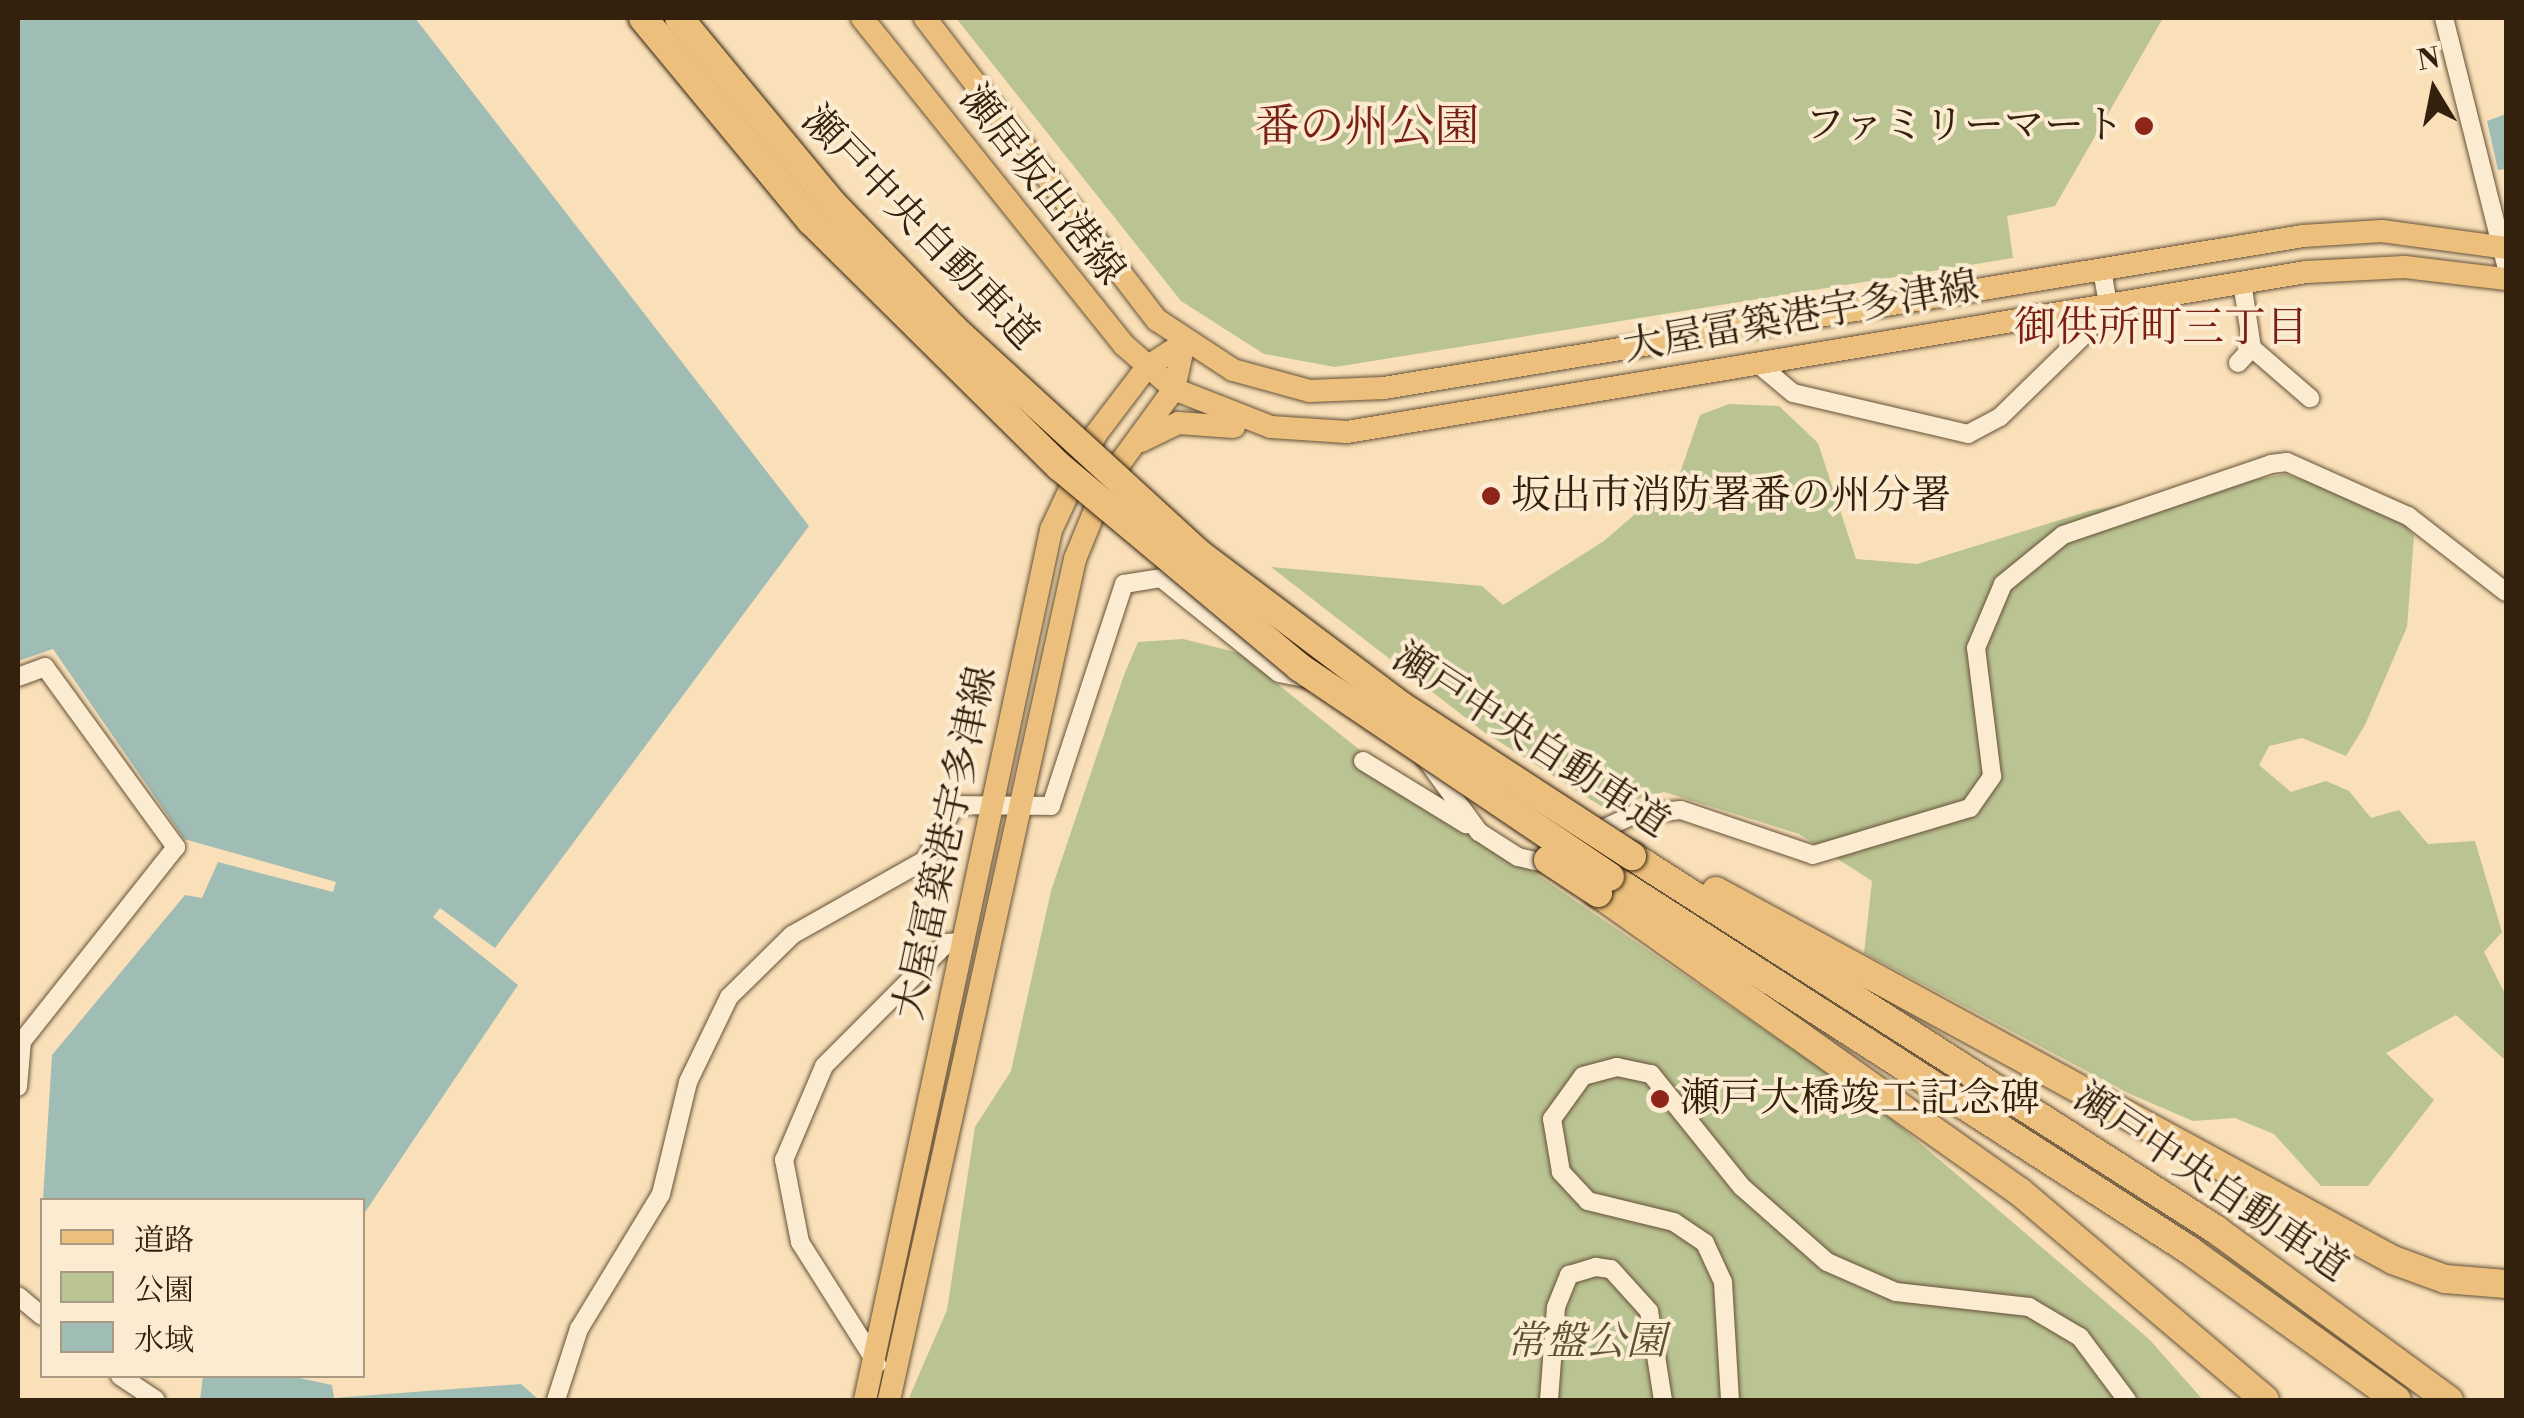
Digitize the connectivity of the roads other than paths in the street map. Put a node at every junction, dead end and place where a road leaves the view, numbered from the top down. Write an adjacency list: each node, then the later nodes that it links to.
1 (643, 18): 28 (highway, 瀬戸中央自動車道, bridge)
2 (679, 18): 27 (highway, 瀬戸中央自動車道, bridge)
3 (862, 18): 16 (main road, 瀬居坂出港線)
4 (925, 18): 11 (main road, 瀬居坂出港線)
5 (2444, 18): 6 (street)
6 (2505, 252): 7 (main road, 大屋冨築港宇多津線)
7 (2102, 268): 10 (street); 13 (main road, 大屋冨築港宇多津線)
8 (2242, 282): 9 (main road, 大屋冨築港宇多津線); 10 (main road, 大屋冨築港宇多津線); 12 (street)
9 (2499, 282)
10 (2108, 304): 14 (main road, 大屋冨築港宇多津線); 14 (street)
11 (1184, 343): 13 (main road, 大屋冨築港宇多津線); 16 (main road, 大屋冨築港宇多津線); 17 (main road, 大屋冨築港宇多津線)
12 (2252, 348): 15 (street); 19 (street)
13 (1581, 354): 18 (main road)
14 (1756, 362): 18 (main road, 大屋冨築港宇多津線)
15 (2238, 363)
16 (1147, 367): 17 (main road, 瀬居坂出港線); 25 (main road, 大屋冨築港宇多津線)
17 (1174, 388): 20 (main road, 大屋冨築港宇多津線); 21 (main road, 大屋冨築港宇多津線)
18 (1588, 391): 20 (main road, 大屋冨築港宇多津線)
19 (2310, 398)
20 (1347, 432): 21 (main road)
21 (1124, 455): 25 (main road, 大屋冨築港宇多津線)
22 (2506, 592): 26 (street)
23 (18, 677): 30 (street)
24 (1363, 761): 26 (street)
25 (1003, 803): 26 (street); 29 (main road, 大屋冨築港宇多津線); 31 (main road, 大屋冨築港宇多津線); 38 (street)
26 (1480, 832)
27 (1636, 854): 32 (highway); 47 (highway, 瀬戸中央自動車道)
28 (1604, 885): 45 (highway); 46 (highway, 瀬戸中央自動車道)
29 (963, 942): 31 (main road, 大屋冨築港宇多津線); 35 (street)
30 (18, 1087)
31 (932, 1153): 35 (main road, 大屋冨築港宇多津線)
32 (2506, 1284)
33 (18, 1296): 34 (street)
34 (40, 1314)
35 (887, 1368): 39 (main road, 大屋冨築港宇多津線); 40 (main road, 大屋冨築港宇多津線)
36 (123, 1378): 37 (street)
37 (156, 1400)
38 (556, 1400)
39 (866, 1400)
40 (889, 1400)
41 (1549, 1400): 42 (street)
42 (1663, 1400)
43 (1730, 1400): 44 (street)
44 (2128, 1400)
45 (2265, 1400)
46 (2397, 1400)
47 (2449, 1400)

